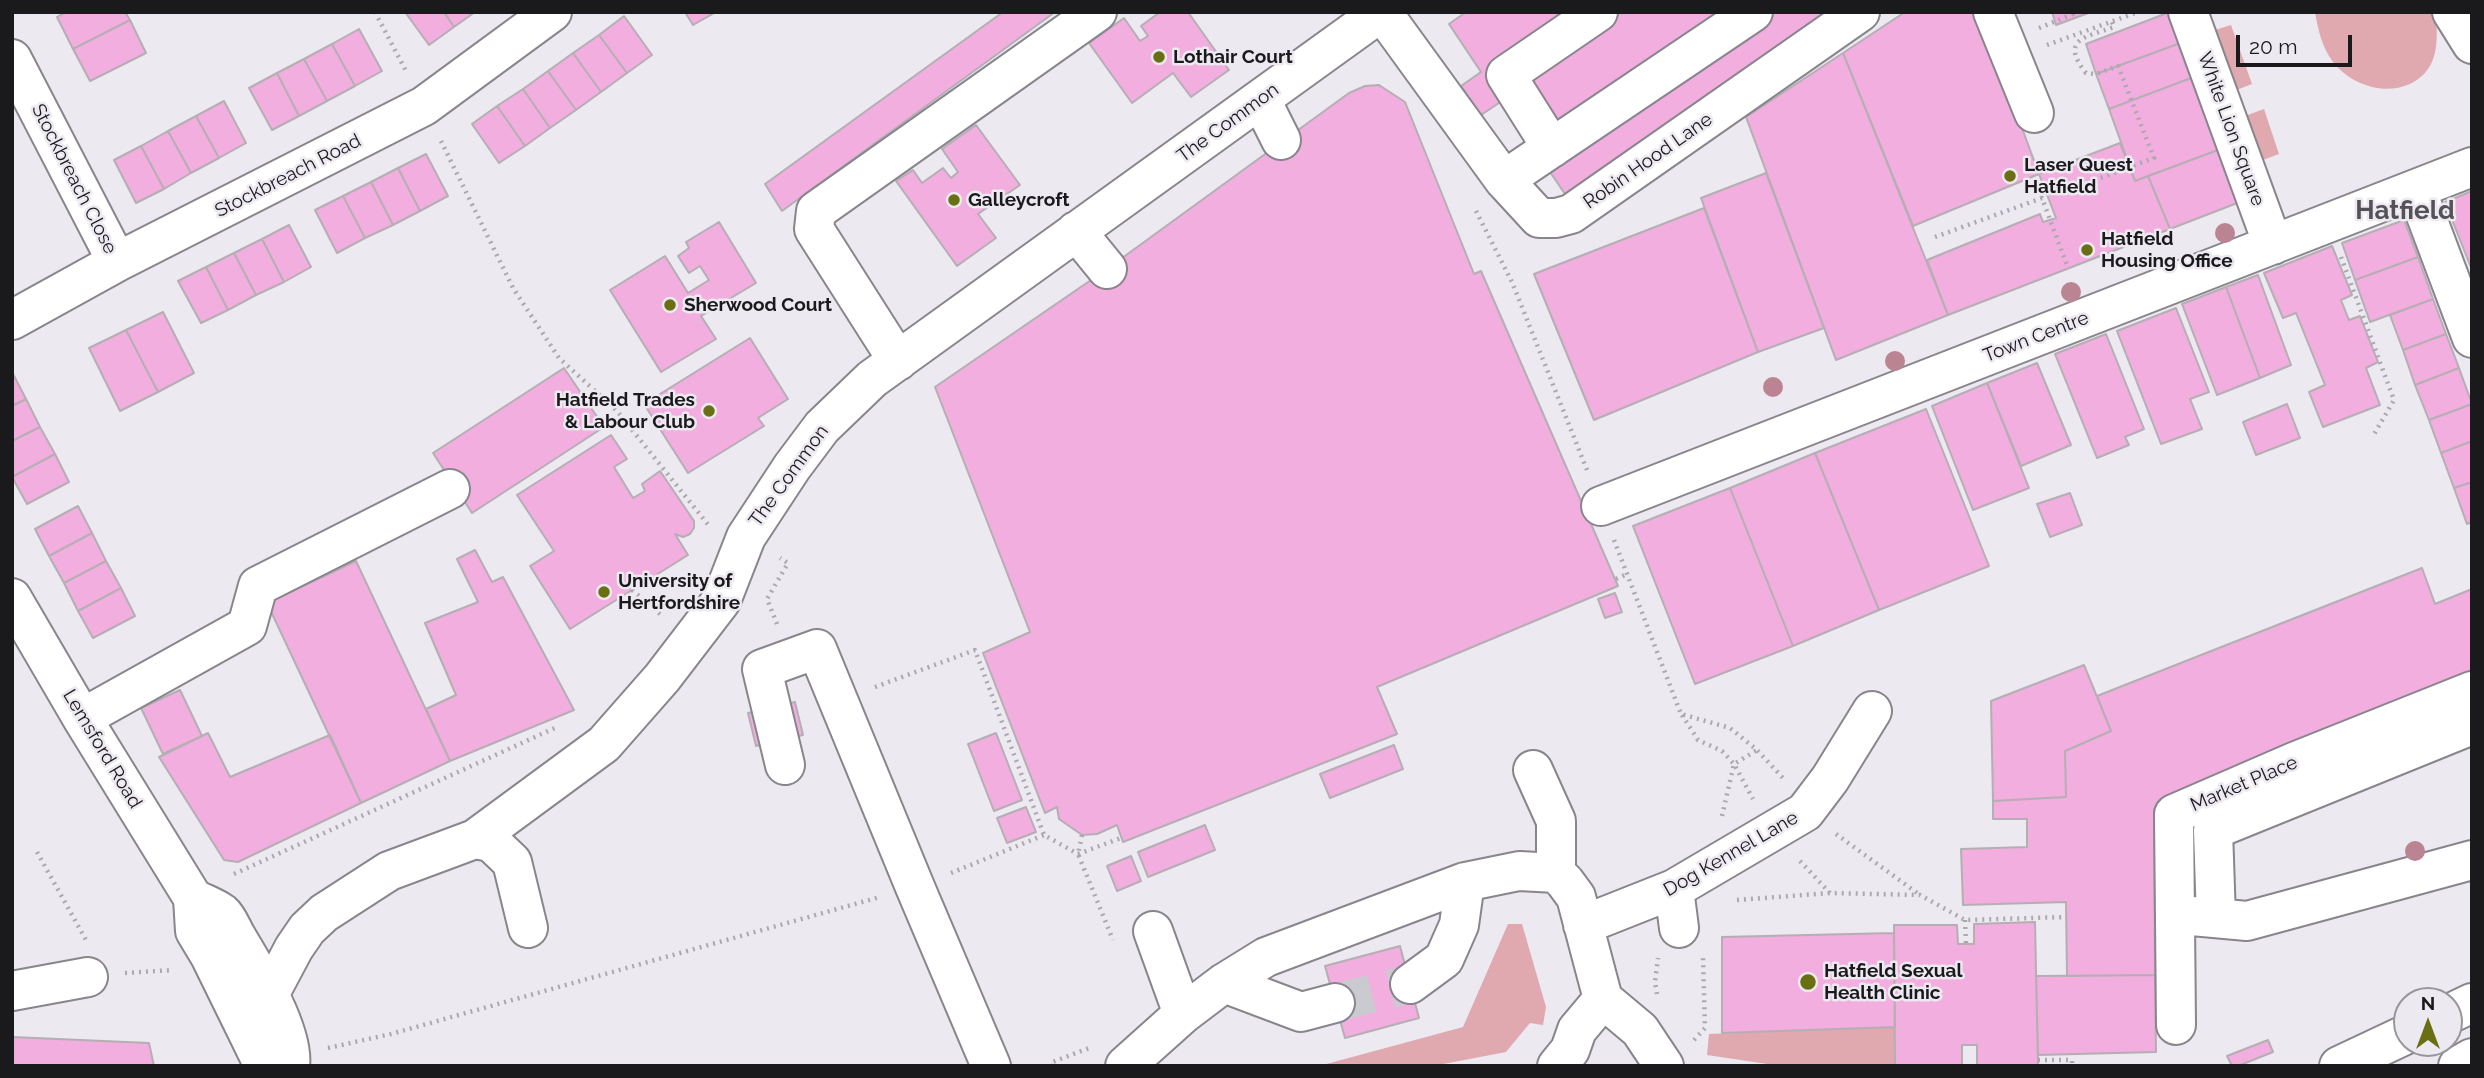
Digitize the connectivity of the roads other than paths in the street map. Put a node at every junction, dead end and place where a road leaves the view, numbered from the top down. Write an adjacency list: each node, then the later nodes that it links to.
1 (552, 12): 21 (street, Stockbreach Road)
2 (1097, 12): 25 (street)
3 (1382, 12): 12 (street, The Common); 17 (street, Robin Hood Lane)
4 (1598, 12): 15 (street)
5 (1753, 12): 15 (street)
6 (1860, 12): 17 (street, Robin Hood Lane)
7 (1993, 12): 13 (street)
8 (2188, 12): 20 (street, White Lion Square)
9 (2452, 12): 10 (street)
10 (2472, 44)
11 (12, 59): 21 (street, Stockbreach Close)
12 (1261, 100): 14 (street); 19 (street, The Common)
13 (2034, 113)
14 (1282, 140)
15 (1552, 149): 17 (street)
16 (2472, 167): 18 (street, Town Centre)
17 (1504, 180)
18 (2416, 189): 20 (street, Town Centre); 24 (street)
19 (1076, 231): 22 (street); 25 (street, The Common)
20 (2273, 245): 27 (street, Town Centre)
21 (117, 262): 23 (street, Stockbreach Road)
22 (1107, 269)
23 (12, 320)
24 (2472, 338)
25 (898, 361): 38 (street, The Common)
26 (450, 489): 31 (street)
27 (1601, 506)
28 (12, 598): 31 (street, Lemsford Road)
29 (2472, 691): 32 (street, Market Place)
30 (1872, 711): 43 (street, Dog Kennel Lane)
31 (82, 718): 42 (street, Lemsford Road)
32 (2390, 723): 34 (street, Market Place); 36 (street)
33 (2472, 725): 36 (street)
34 (2294, 762): 36 (street); 44 (street, Market Place)
35 (785, 765): 64 (street)
36 (2348, 767): 45 (street)
37 (1533, 770): 40 (street)
38 (475, 839): 47 (street); 54 (street, The Common)
39 (2472, 860): 45 (street)
40 (1556, 873): 41 (street); 46 (street)
41 (1465, 882): 51 (street); 52 (street)
42 (209, 888): 54 (street, Lemsford Road); 63 (street, Lemsford Road)
43 (1674, 889): 46 (street, Dog Kennel Lane); 49 (street)
44 (2164, 914): 45 (street); 58 (street, Market Place)
45 (2216, 918)
46 (1583, 925): 55 (street)
47 (528, 928)
48 (1153, 931): 57 (street)
49 (1691, 936)
50 (96, 976): 53 (street)
51 (1224, 982): 56 (street); 57 (street)
52 (1410, 984)
53 (12, 991)
54 (269, 995): 61 (street, Lemsford Road)
55 (1603, 999): 60 (street); 66 (street)
56 (1335, 1003)
57 (1183, 1014): 65 (street)
58 (2176, 1025)
59 (2393, 1041): 67 (street)
60 (1678, 1054)
61 (304, 1058)
62 (2472, 1058): 68 (street)
63 (264, 1066)
64 (991, 1066)
65 (1125, 1066)
66 (1557, 1066)
67 (2339, 1066)
68 (2458, 1066)

